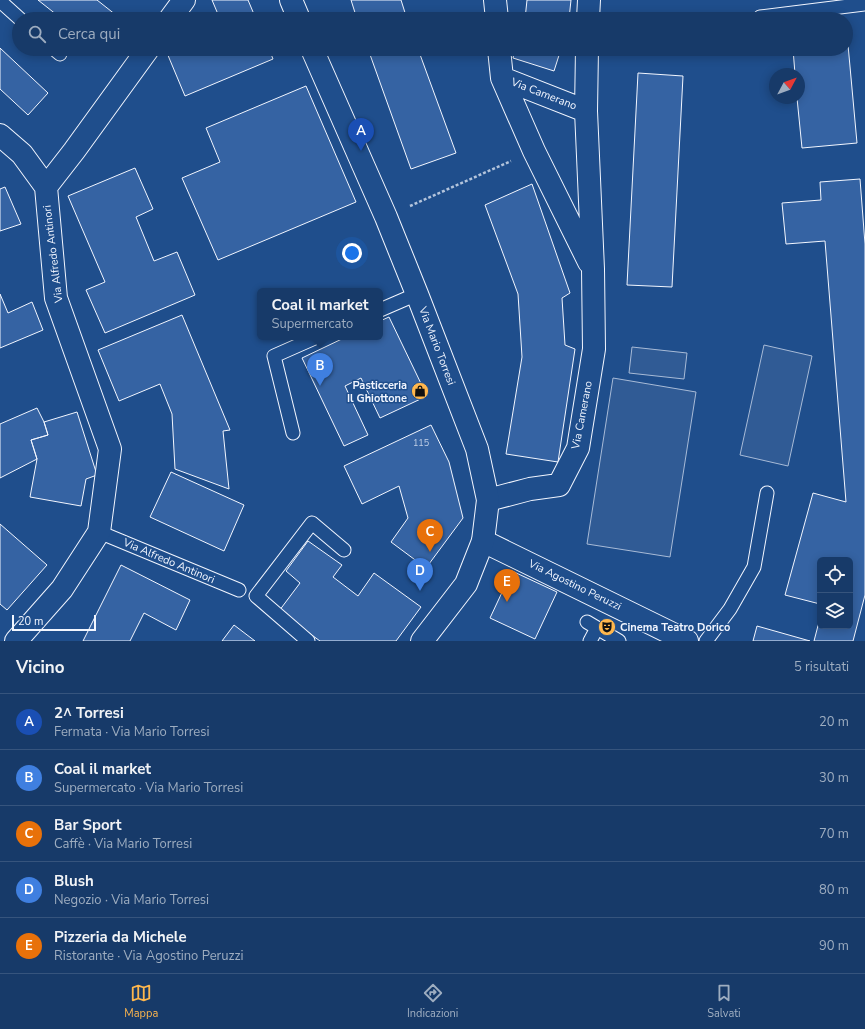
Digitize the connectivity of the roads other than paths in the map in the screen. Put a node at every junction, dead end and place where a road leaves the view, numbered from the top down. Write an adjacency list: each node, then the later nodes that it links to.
1 (184, 0): 8 (street)
2 (291, 0): 9 (street)
3 (495, 0): 10 (street)
4 (589, 0): 11 (street)
5 (0, 1): 7 (lane)
6 (865, 4): 12 (lane)
7 (12, 12)
8 (175, 12)
9 (296, 12)
10 (496, 12)
11 (588, 12)
12 (800, 12)
13 (143, 56): 20 (street)
14 (315, 56): 22 (street, Via Mario Torresi)
15 (500, 56): 17 (street, Via Camerano)
16 (587, 56): 18 (street, Via Camerano)
17 (502, 78): 18 (street, Via Camerano); 21 (street, Via Camerano)
18 (586, 111): 21 (street, Via Camerano)
19 (0, 135): 20 (street)
20 (46, 187): 28 (street, Via Alfredo Antinori)
21 (593, 269): 27 (street, Via Camerano)
22 (417, 294): 23 (lane); 27 (street, Via Mario Torresi)
23 (383, 309)
24 (310, 340): 25 (lane)
25 (293, 433)
26 (767, 493): 38 (lane)
27 (488, 500): 29 (street, Via Mario Torresi)
28 (99, 532): 31 (lane, Via Alfredo Antinori); 32 (street, Via Alfredo Antinori)
29 (483, 541): 34 (street, Via Mario Torresi); 37 (street, Via Agostino Peruzzi)
30 (344, 550): 33 (lane)
31 (239, 590)
32 (16, 641)
33 (308, 641)
34 (422, 641)
35 (590, 641): 36 (lane)
36 (619, 641)
37 (687, 641)
38 (706, 641)

